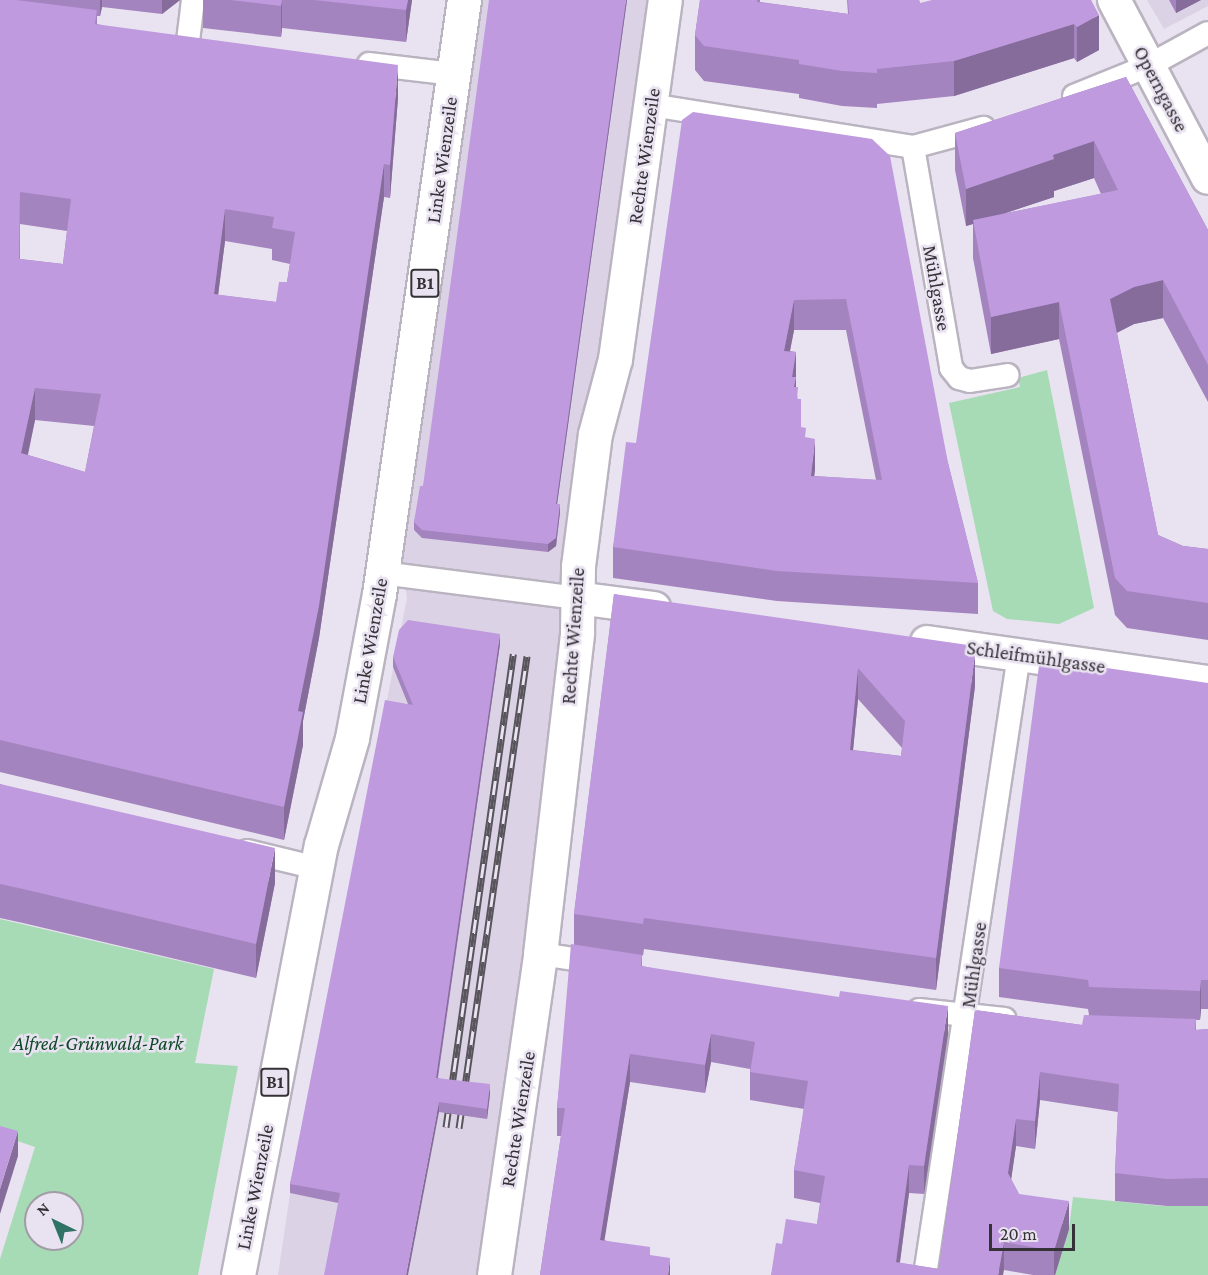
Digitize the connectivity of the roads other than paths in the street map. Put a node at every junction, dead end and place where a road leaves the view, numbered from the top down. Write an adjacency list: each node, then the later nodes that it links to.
1 (193, 0): 7 (street)
2 (464, 0): 11 (main road, Linke Wienzeile / B1)
3 (665, 0): 12 (main road, Rechte Wienzeile)
4 (1114, 0): 10 (street, Operngasse)
5 (1208, 33): 10 (street)
6 (165, 38): 7 (street)
7 (188, 41): 8 (street)
8 (211, 44)
9 (348, 62): 11 (street)
10 (1148, 66): 13 (street); 16 (street, Operngasse)
11 (454, 74): 18 (main road, Linke Wienzeile / B1)
12 (651, 105): 15 (street); 19 (main road, Rechte Wienzeile)
13 (1049, 105)
14 (1009, 119): 15 (street)
15 (913, 147): 17 (street, Mühlgasse)
16 (1208, 178)
17 (1008, 375)
18 (382, 573): 19 (street); 25 (main road, Linke Wienzeile / B1)
19 (577, 598): 20 (street); 26 (main road, Rechte Wienzeile)
20 (679, 611)
21 (903, 639): 22 (street, Schleifmühlgasse)
22 (1019, 655): 23 (street, Schleifmühlgasse); 29 (street, Mühlgasse)
23 (1208, 682)
24 (221, 845): 25 (street)
25 (317, 868): 31 (main road, Linke Wienzeile / B1)
26 (540, 954): 27 (street); 32 (main road, Rechte Wienzeile)
27 (623, 966)
28 (893, 1006): 29 (street)
29 (967, 1013): 30 (street); 33 (street, Mühlgasse)
30 (1033, 1022)
31 (238, 1275)
32 (494, 1275)
33 (925, 1275)

